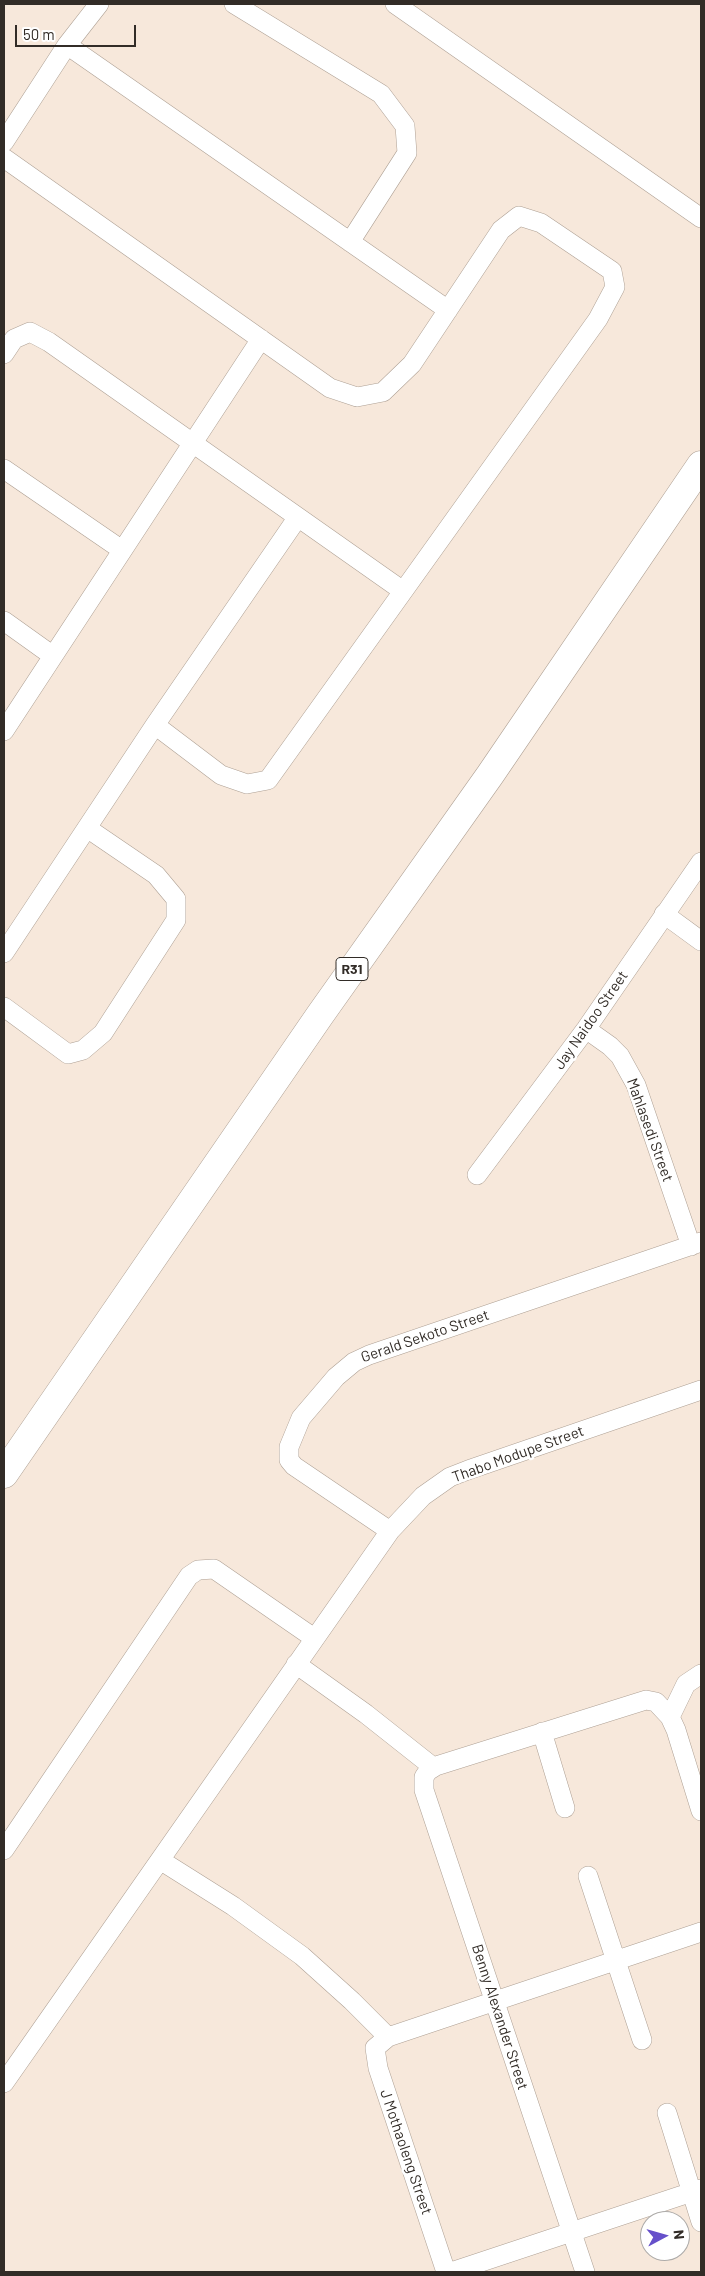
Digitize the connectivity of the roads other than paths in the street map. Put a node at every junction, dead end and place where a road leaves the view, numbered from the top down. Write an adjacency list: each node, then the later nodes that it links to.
1 (99, 4): 4 (street)
2 (234, 4): 8 (street)
3 (395, 4): 7 (street)
4 (67, 45): 5 (street); 8 (street)
5 (4, 142)
6 (4, 158): 10 (street)
7 (701, 218)
8 (350, 242): 9 (street)
9 (448, 310): 10 (street); 17 (street)
10 (261, 339): 12 (street)
11 (4, 354): 12 (street)
12 (193, 443): 15 (street); 16 (street)
13 (701, 465): 32 (main road, R31)
14 (4, 469): 16 (street)
15 (298, 518): 17 (street); 20 (street)
16 (122, 550): 19 (street)
17 (403, 591): 20 (street)
18 (4, 621): 19 (street)
19 (53, 656): 21 (street)
20 (156, 725): 22 (street)
21 (4, 730)
22 (87, 828): 26 (street); 27 (street)
23 (701, 862): 24 (street, Jay Naidoo Street)
24 (664, 914): 25 (street); 28 (street, Jay Naidoo Street)
25 (701, 941)
26 (4, 953)
27 (4, 1007)
28 (586, 1029): 29 (street, Jay Naidoo Street); 30 (street, Mahlasedi Street)
29 (478, 1175)
30 (696, 1244): 33 (street, Gerald Sekoto Street)
31 (701, 1390): 33 (street, Thabo Modupe Street)
32 (4, 1474)
33 (390, 1531): 34 (street, Thabo Modupe Street)
34 (314, 1638): 35 (street, Thabo Modupe Street); 42 (street)
35 (296, 1664): 39 (street); 43 (street, Thabo Modupe Street)
36 (701, 1674): 37 (street)
37 (670, 1717): 38 (street); 41 (street)
38 (542, 1732): 39 (street); 40 (street)
39 (435, 1767): 47 (street, Benny Alexander Street)
40 (565, 1808)
41 (701, 1811)
42 (4, 1850)
43 (160, 1860): 48 (street); 50 (street, Thabo Modupe Street)
44 (588, 1876): 46 (street)
45 (701, 1932): 46 (street)
46 (616, 1959): 47 (street); 49 (street)
47 (495, 2001): 48 (street); 54 (street, Benny Alexander Street)
48 (388, 2037): 55 (street, J Mothaoleng Street)
49 (642, 2040)
50 (4, 2083)
51 (667, 2113): 52 (street)
52 (696, 2190): 53 (street); 54 (street)
53 (701, 2222)
54 (572, 2233): 56 (street); 57 (street, Benny Alexander Street)
55 (446, 2272)
56 (451, 2272)
57 (585, 2272)

